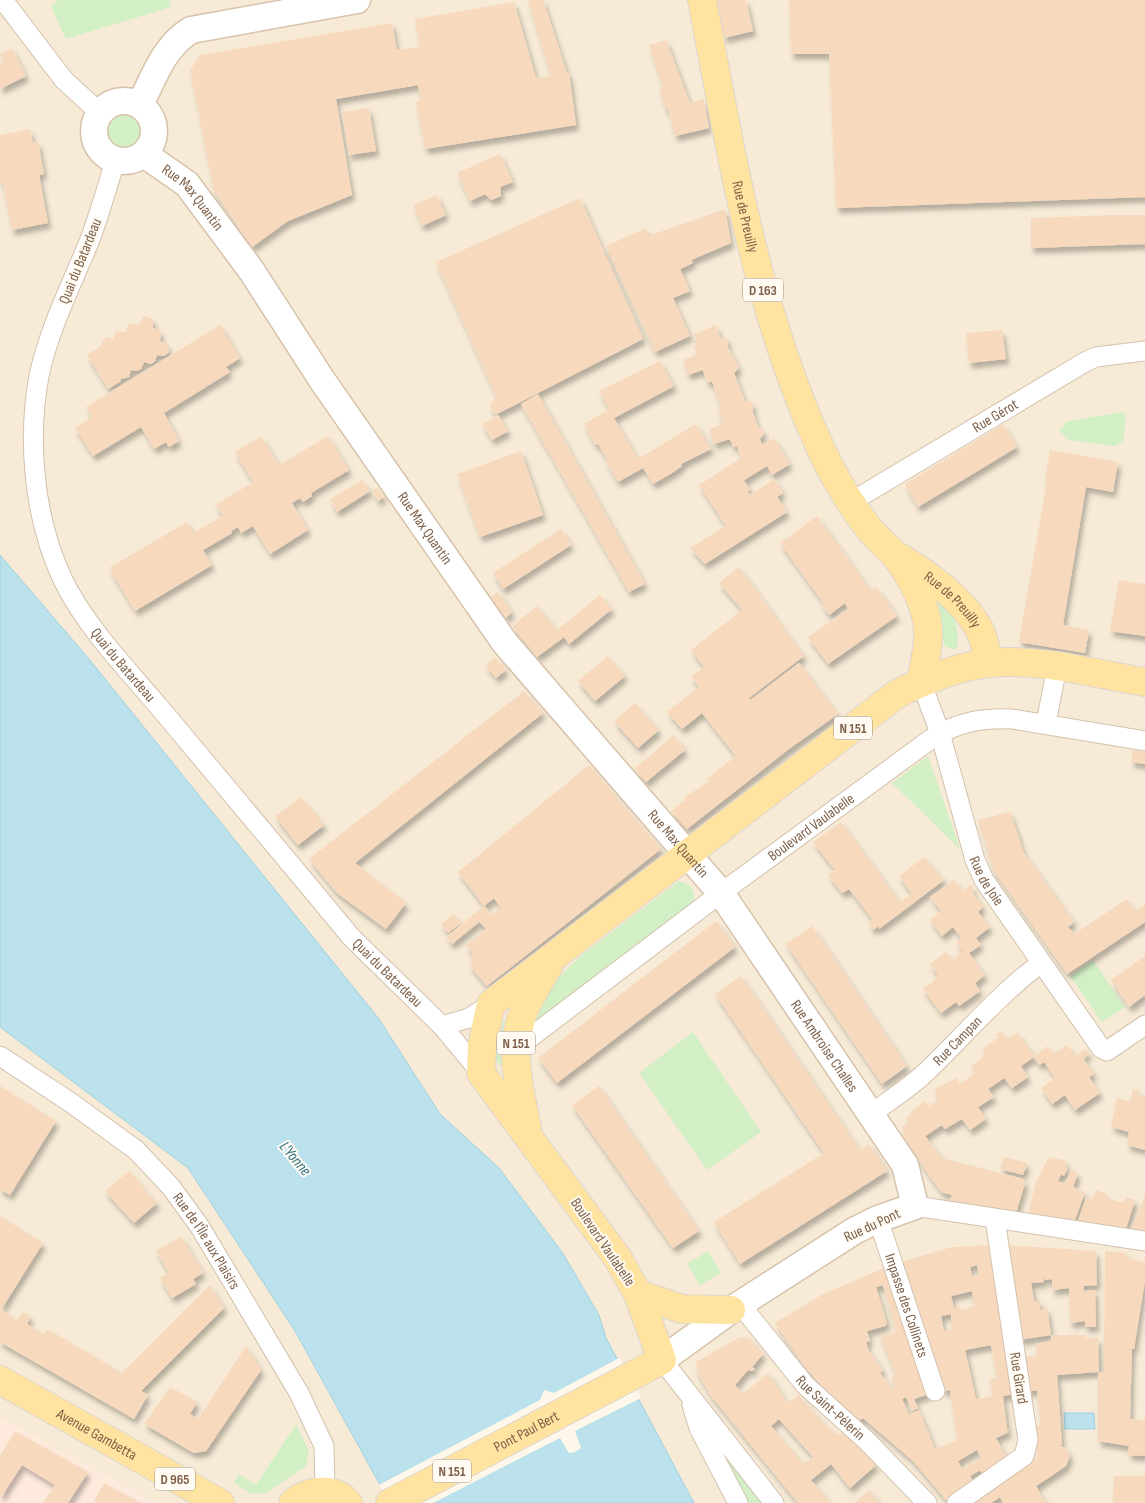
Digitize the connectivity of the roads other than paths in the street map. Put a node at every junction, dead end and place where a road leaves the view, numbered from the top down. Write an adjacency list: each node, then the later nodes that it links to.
1 (3, 0): 5 (street)
2 (357, 0): 4 (street)
3 (702, 0): 9 (main road, Rue de Preuilly / D 163)
4 (140, 105): 5 (street); 6 (street)
5 (100, 113): 7 (street)
6 (144, 154): 7 (street); 18 (street, Rue Max Quantin)
7 (115, 160): 24 (street, Quai du Batardeau)
8 (1145, 351): 9 (street, Rue Gérot)
9 (851, 502): 10 (main road, Rue de Preuilly / D 163)
10 (893, 553): 11 (main road, Rue de Preuilly); 13 (main road, Rue de Preuilly / D 163)
11 (989, 663): 12 (main road, Boulevard Vaulabelle / N 151); 13 (main road, Boulevard Vaulabelle / N 151)
12 (1057, 667): 14 (main road, Boulevard Vaulabelle / N 151); 15 (street)
13 (921, 682): 16 (street, Rue de Joie); 18 (main road, Boulevard Vaulabelle / N 151)
14 (1145, 682)
15 (1046, 723): 16 (street, Boulevard Vaulabelle); 17 (street, Boulevard Vaulabelle)
16 (940, 734): 19 (street, Boulevard Vaulabelle); 21 (street, Rue de Joie)
17 (1145, 741)
18 (688, 853): 19 (street, Rue Max Quantin); 20 (main road, Boulevard Vaulabelle / N 151)
19 (720, 893): 25 (street, Boulevard Vaulabelle); 28 (street, Rue Ambroise Challes)
20 (553, 960): 22 (main road, Boulevard Vaulabelle / N 151); 25 (main road, Boulevard Vaulabelle / N 151)
21 (1041, 963): 23 (street, Rue de Joie); 28 (street, Rue Campan)
22 (492, 1004): 24 (street, Boulevard Vaulabelle / N 151); 27 (main road, N 151)
23 (1145, 1025)
24 (442, 1026): 27 (street, Quai du Batardeau)
25 (515, 1049): 29 (main road, Boulevard Vaulabelle / N 151)
26 (0, 1056): 40 (street, Rue de l'Île aux Plaisirs)
27 (481, 1073): 29 (main road, Boulevard Vaulabelle / N 151)
28 (870, 1115): 30 (street, Rue Ambroise Challes)
29 (528, 1134): 34 (main road, Boulevard Vaulabelle / N 151)
30 (915, 1206): 31 (street, Rue du Pont); 32 (street, Rue du Pont)
31 (878, 1219): 35 (street, Rue du Pont); 38 (street, Impasse des Collinets)
32 (995, 1219): 33 (street, Rue du Pont); 47 (street, Rue Girard)
33 (1145, 1241)
34 (638, 1294): 35 (main road); 36 (main road, Boulevard Vaulabelle / N 151)
35 (736, 1307): 36 (street, Rue du Pont); 46 (street, Rue Saint-Pélerin)
36 (662, 1360): 39 (street); 43 (main road, Pont Paul Bert / N 151)
37 (0, 1380): 41 (main road, Avenue Gambetta / D 965)
38 (935, 1391)
39 (690, 1397): 44 (street); 45 (street)
40 (336, 1497): 42 (main road)
41 (220, 1503)
42 (293, 1503)
43 (390, 1503)
44 (738, 1503)
45 (774, 1503)
46 (927, 1503)
47 (957, 1503)

